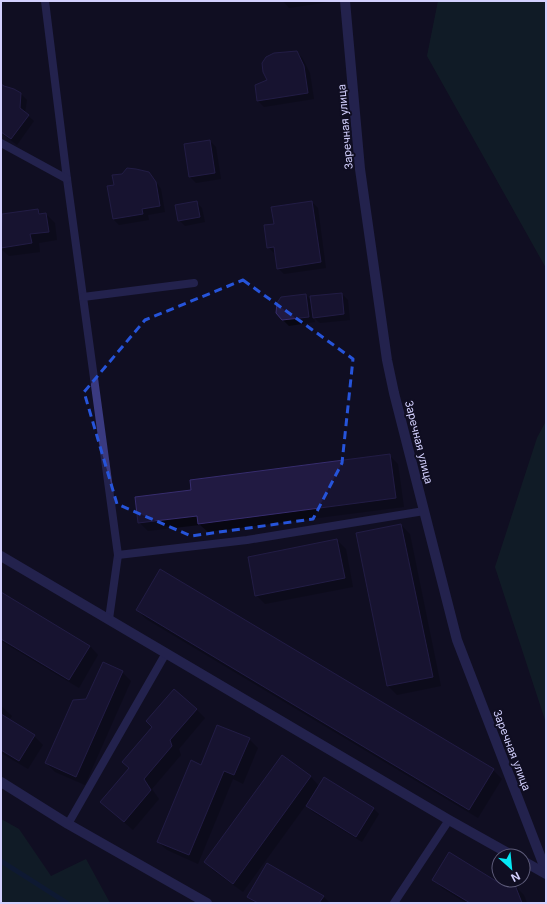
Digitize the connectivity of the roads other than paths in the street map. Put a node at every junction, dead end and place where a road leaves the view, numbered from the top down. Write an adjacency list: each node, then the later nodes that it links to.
1 (45, 1): 4 (lane)
2 (345, 1): 7 (street, Заречная улица)
3 (1, 143): 4 (lane)
4 (67, 179): 6 (lane)
5 (194, 282): 6 (lane)
6 (83, 297): 8 (lane)
7 (424, 511): 8 (lane); 17 (street, Заречная улица)
8 (118, 555): 10 (lane)
9 (1, 556): 10 (street)
10 (109, 619): 11 (street)
11 (166, 653): 13 (street); 14 (lane)
12 (1, 782): 14 (street)
13 (449, 820): 15 (street); 20 (lane)
14 (68, 824): 19 (street)
15 (499, 848)
16 (531, 866): 18 (street)
17 (546, 871)
18 (546, 874)
19 (207, 903)
20 (394, 903)

